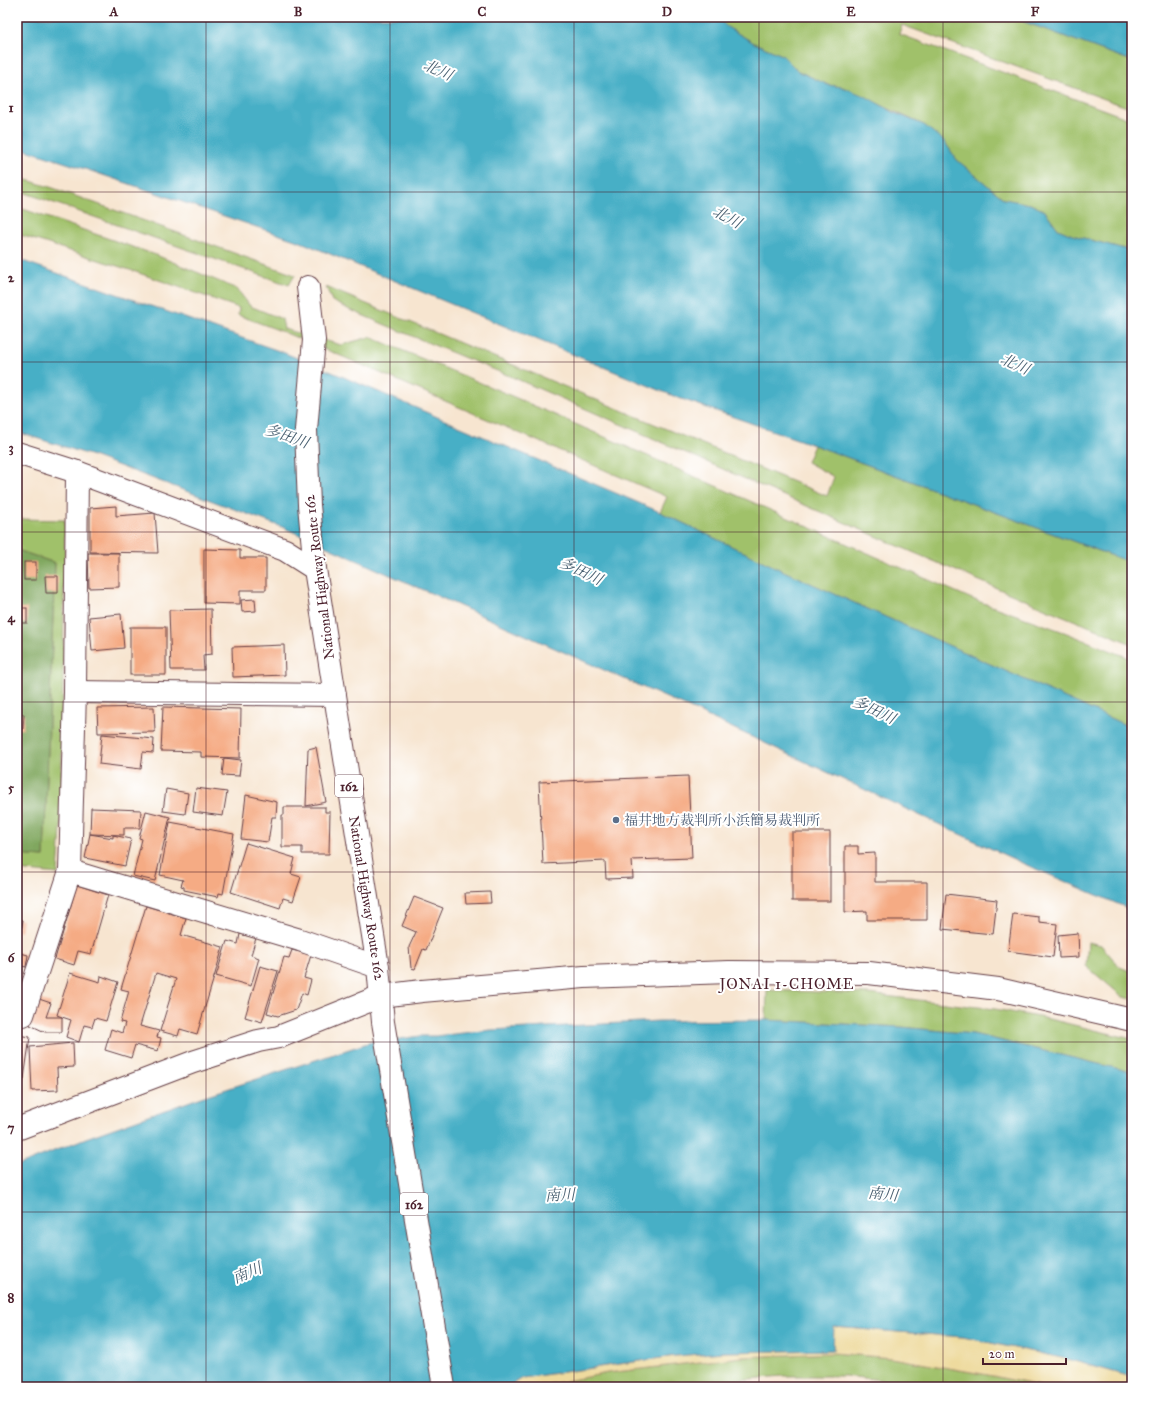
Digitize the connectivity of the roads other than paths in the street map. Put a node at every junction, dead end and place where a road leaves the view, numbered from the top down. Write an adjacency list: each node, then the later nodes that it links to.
1 (308, 287): 4 (main road, National Highway Route 162 / 162)
2 (17, 453): 3 (main road)
3 (77, 472): 4 (main road); 5 (main road)
4 (314, 559): 6 (main road, National Highway Route 162 / 162)
5 (75, 692): 6 (main road); 7 (main road)
6 (335, 695): 8 (main road, National Highway Route 162 / 162)
7 (70, 871): 8 (main road); 10 (main road)
8 (378, 967): 9 (main road, National Highway Route 162 / 162)
9 (381, 996): 11 (main road); 12 (main road); 13 (main road, National Highway Route 162 / 162)
10 (17, 1015)
11 (1132, 1020)
12 (17, 1129)
13 (444, 1387)

